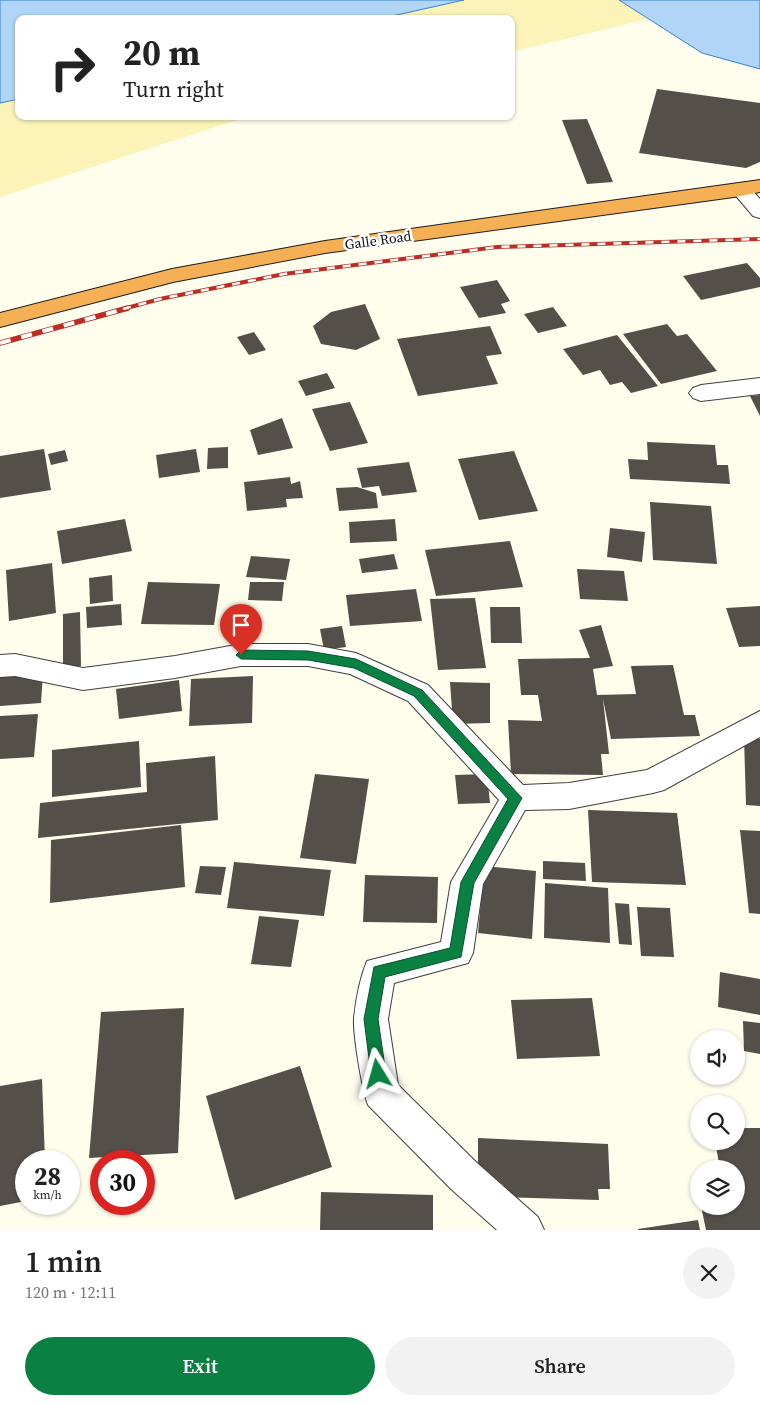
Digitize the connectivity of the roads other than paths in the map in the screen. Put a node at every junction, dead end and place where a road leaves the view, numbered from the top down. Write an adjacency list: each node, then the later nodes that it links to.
1 (751, 188): 2 (street); 3 (highway, Galle Road)
2 (760, 212)
3 (0, 320)
4 (760, 386): 5 (street)
5 (701, 393)
6 (0, 666): 8 (street)
7 (760, 723): 8 (street)
8 (516, 798): 9 (street)
9 (525, 1230)

